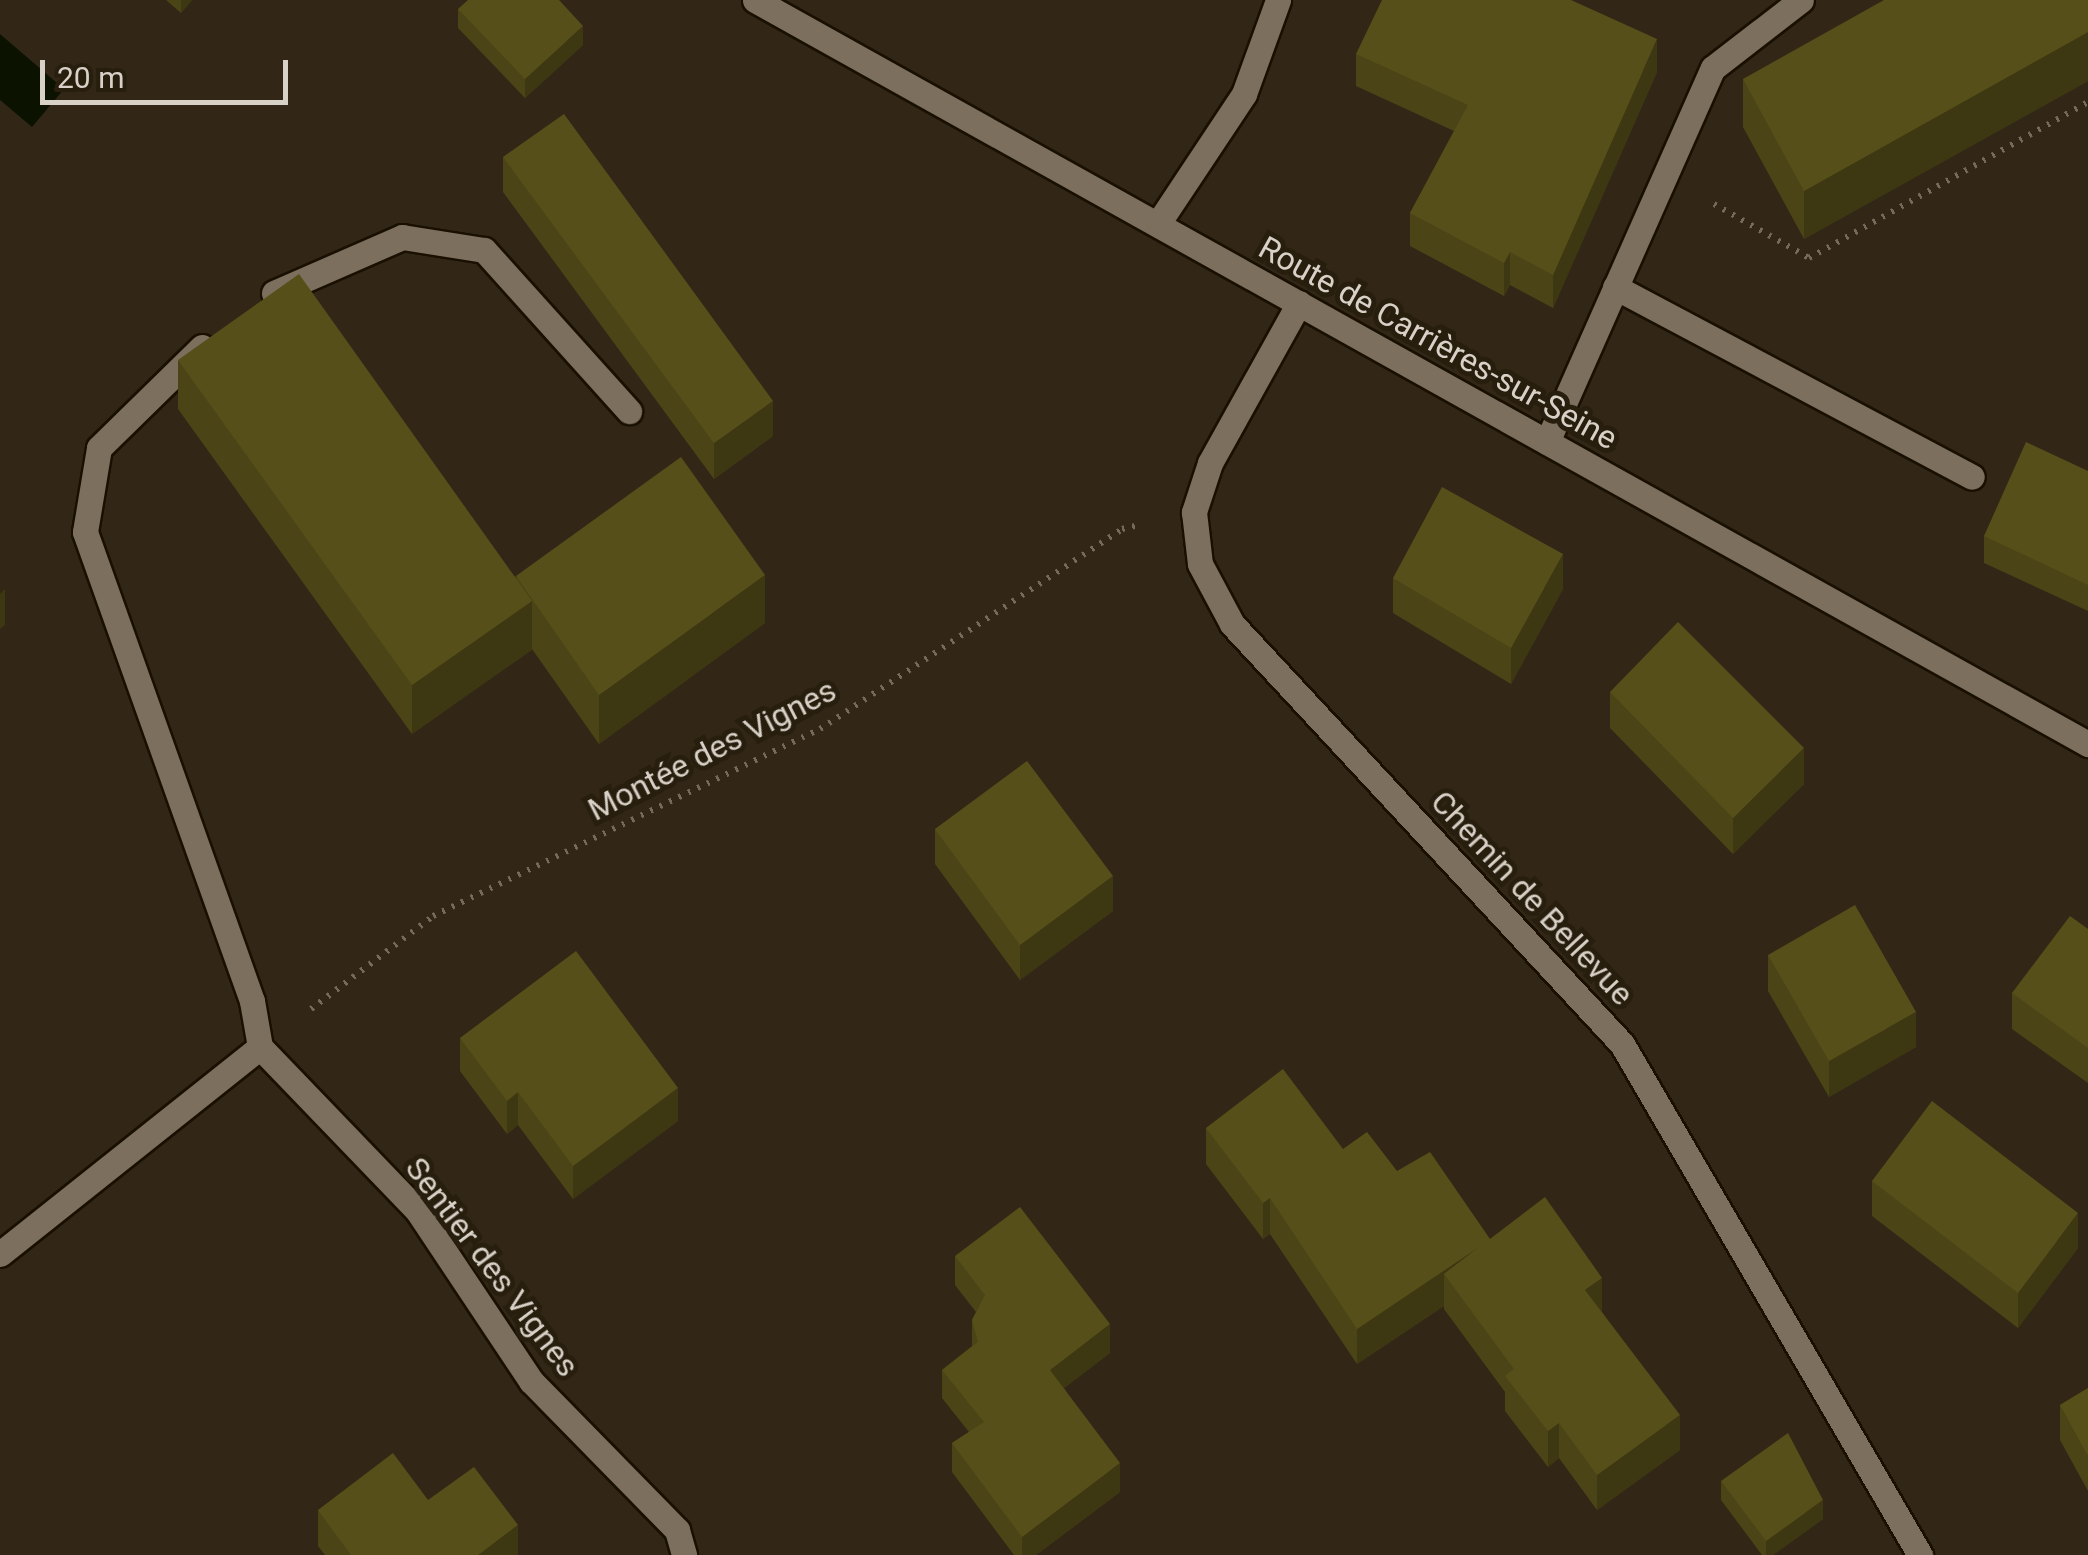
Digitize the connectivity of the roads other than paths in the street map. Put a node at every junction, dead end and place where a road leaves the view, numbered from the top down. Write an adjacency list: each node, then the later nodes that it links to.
1 (755, 0): 4 (street, Route de Carrières-sur-Seine)
2 (1278, 0): 4 (street)
3 (1800, 0): 5 (street)
4 (1159, 222): 6 (street, Route de Carrières-sur-Seine)
5 (1615, 287): 10 (street); 11 (street)
6 (1298, 304): 10 (street, Route de Carrières-sur-Seine); 16 (street, Chemin de Bellevue)
7 (252, 309): 9 (street)
8 (222, 332): 13 (street)
9 (630, 411)
10 (1547, 442): 12 (street, Route de Carrières-sur-Seine)
11 (1972, 476)
12 (2088, 744)
13 (260, 1047): 14 (street); 15 (street, Sentier des Vignes)
14 (0, 1254)
15 (684, 1555)
16 (1920, 1555)

